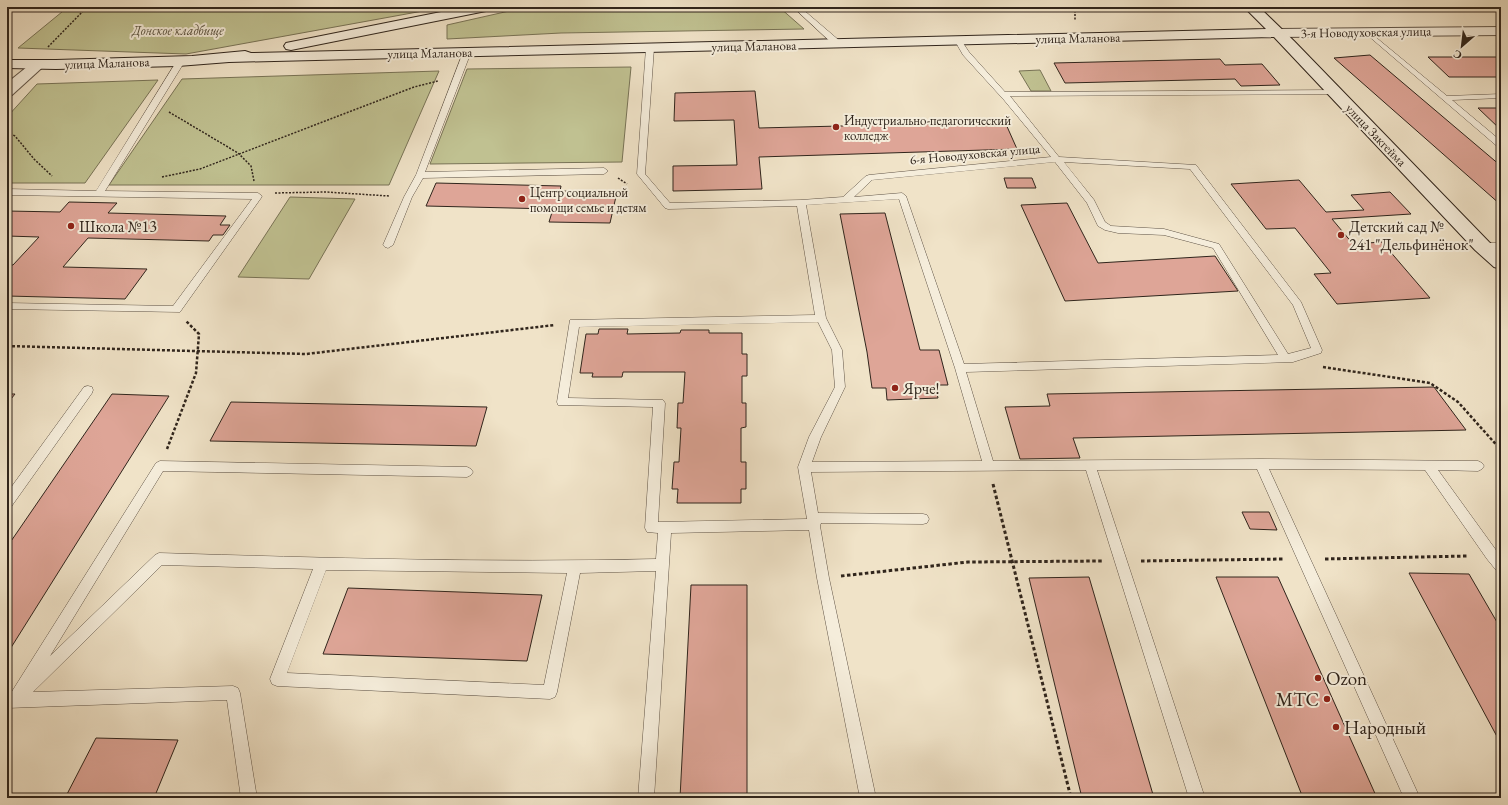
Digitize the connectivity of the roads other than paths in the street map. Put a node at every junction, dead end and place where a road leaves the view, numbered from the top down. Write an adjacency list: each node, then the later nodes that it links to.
1 (486, 7): 11 (street, улица Маланова)
2 (796, 7): 8 (lane)
3 (1251, 7): 5 (street, улица Закгейма)
4 (1367, 32): 5 (street, 3-я Новодуховская улица); 6 (street, 3-я Новодуховская улица); 19 (lane)
5 (1278, 33): 7 (street, улица Маланова); 16 (street, улица Закгейма)
6 (1499, 33)
7 (959, 41): 8 (street, улица Маланова); 17 (lane, 6-я Новодуховская улица)
8 (838, 44): 9 (street, улица Маланова)
9 (650, 48): 10 (street, улица Маланова); 27 (lane)
10 (467, 52): 11 (street, улица Маланова); 23 (lane)
11 (230, 58): 12 (street, улица Маланова)
12 (181, 61): 14 (street, улица Маланова); 25 (lane)
13 (7, 64): 14 (street, улица Маланова)
14 (34, 65): 15 (street)
15 (7, 92)
16 (1336, 92): 17 (lane); 29 (street, улица Закгейма)
17 (1003, 94): 21 (lane, 6-я Новодуховская улица)
18 (1501, 96): 19 (lane)
19 (1446, 98): 20 (lane)
20 (1501, 145)
21 (1057, 159): 26 (lane, 6-я Новодуховская улица); 34 (lane); 34 (lane)
22 (604, 171): 23 (lane)
23 (420, 175): 28 (lane)
24 (7, 192): 25 (lane)
25 (99, 193): 32 (lane)
26 (846, 199): 27 (lane); 35 (lane)
27 (801, 203): 33 (lane)
28 (388, 245)
29 (1482, 246): 30 (lane); 31 (street, улица Закгейма)
30 (1501, 246)
31 (1501, 263)
32 (7, 306)
33 (821, 318): 41 (lane); 47 (lane)
34 (1289, 358): 35 (lane)
35 (960, 368): 39 (lane)
36 (88, 390): 44 (lane)
37 (1261, 464): 38 (lane); 42 (lane); 57 (lane)
38 (1090, 465): 39 (lane); 56 (lane)
39 (989, 466): 41 (lane)
40 (1478, 466): 42 (lane)
41 (804, 467): 46 (lane)
42 (1429, 467): 50 (lane)
43 (467, 472): 52 (lane)
44 (7, 503)
45 (922, 519): 46 (lane)
46 (814, 521): 47 (lane); 55 (lane)
47 (664, 528): 49 (lane)
48 (322, 564): 51 (lane); 51 (lane); 52 (lane)
49 (662, 565): 51 (lane); 54 (lane)
50 (1501, 566)
51 (575, 567)
52 (11, 700): 53 (lane)
53 (249, 798)
54 (646, 798)
55 (868, 798)
56 (1197, 798)
57 (1412, 798)

